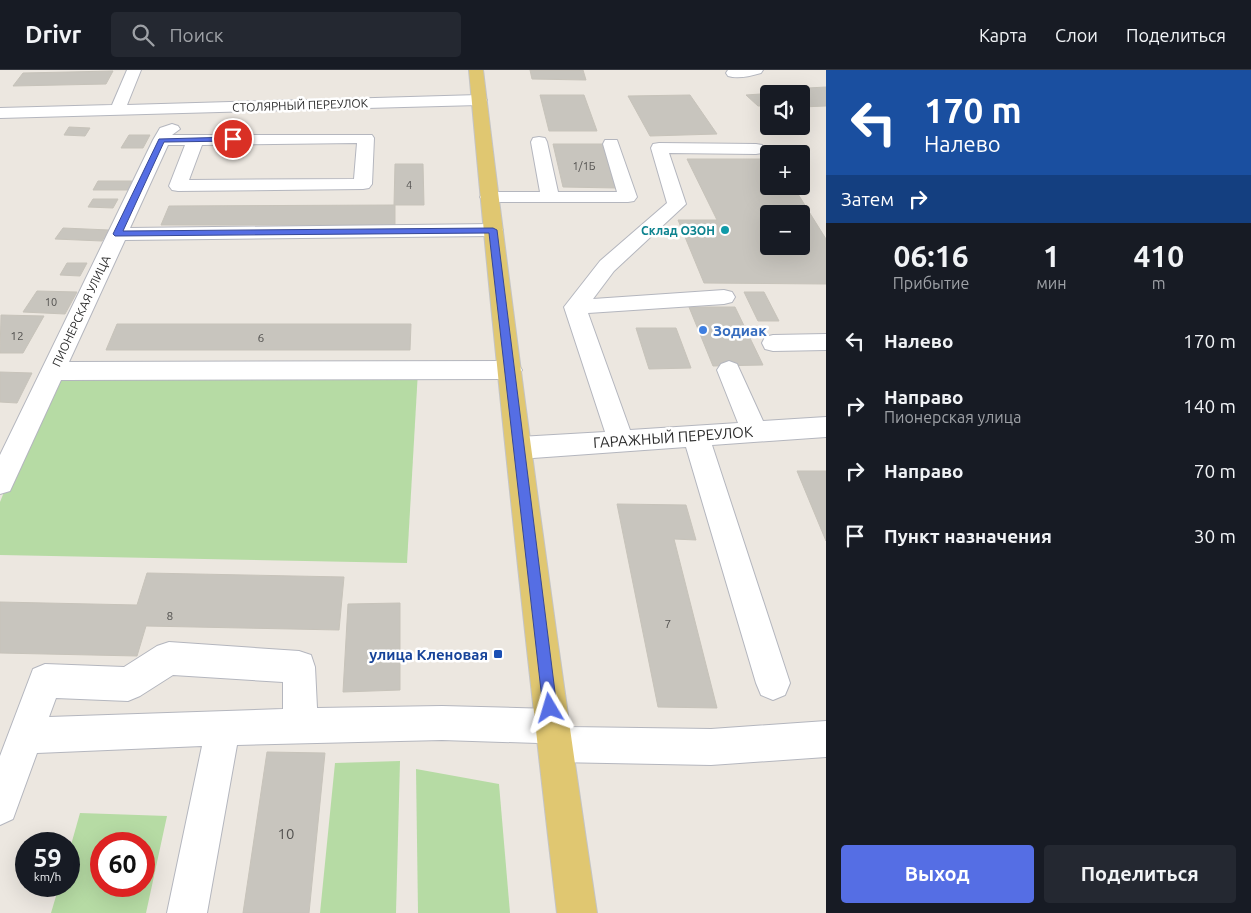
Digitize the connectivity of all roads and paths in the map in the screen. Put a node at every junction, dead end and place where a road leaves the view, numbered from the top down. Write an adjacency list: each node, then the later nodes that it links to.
1 (134, 70): 8 (street)
2 (476, 70): 5 (main road)
3 (756, 70): 4 (street)
4 (733, 72)
5 (480, 100): 6 (street, СТОЛЯРНЫЙ ПЕРЕУЛОК); 15 (main road)
6 (243, 107): 7 (street, СТОЛЯРНЫЙ ПЕРЕУЛОК); 10 (street)
7 (138, 110): 8 (street, СТОЛЯРНЫЙ ПЕРЕУЛОК); 10 (street)
8 (117, 111): 9 (street, СТОЛЯРНЫЙ ПЕРЕУЛОК)
9 (0, 113)
10 (163, 135): 11 (street); 18 (street, ПИОНЕРСКАЯ УЛИЦА)
11 (195, 140): 11 (street)
12 (539, 142): 16 (street)
13 (611, 144): 16 (street)
14 (756, 149): 20 (street)
15 (489, 197): 16 (street); 17 (main road)
16 (550, 197)
17 (493, 230): 18 (street); 23 (main road)
18 (118, 234): 25 (street, ПИОНЕРСКАЯ УЛИЦА)
19 (724, 297): 20 (street)
20 (575, 307): 29 (street)
21 (826, 342): 22 (street)
22 (773, 343)
23 (510, 370): 25 (street); 30 (main road)
24 (729, 370): 27 (street)
25 (53, 371): 31 (street, ПИОНЕРСКАЯ УЛИЦА)
26 (826, 427): 27 (street, ГАРАЖНЫЙ ПЕРЕУЛОК)
27 (755, 432): 28 (street, ГАРАЖНЫЙ ПЕРЕУЛОК)
28 (696, 436): 29 (street, ГАРАЖНЫЙ ПЕРЕУЛОК); 32 (street)
29 (621, 441): 30 (street, ГАРАЖНЫЙ ПЕРЕУЛОК)
30 (519, 448): 35 (main road)
31 (0, 483)
32 (773, 683)
33 (300, 726): 34 (street); 35 (street); 36 (street)
34 (223, 728): 36 (street); 39 (street)
35 (553, 735): 37 (street); 40 (main road)
36 (25, 736): 38 (street)
37 (826, 739)
38 (0, 806)
39 (187, 913)
40 (577, 913)

